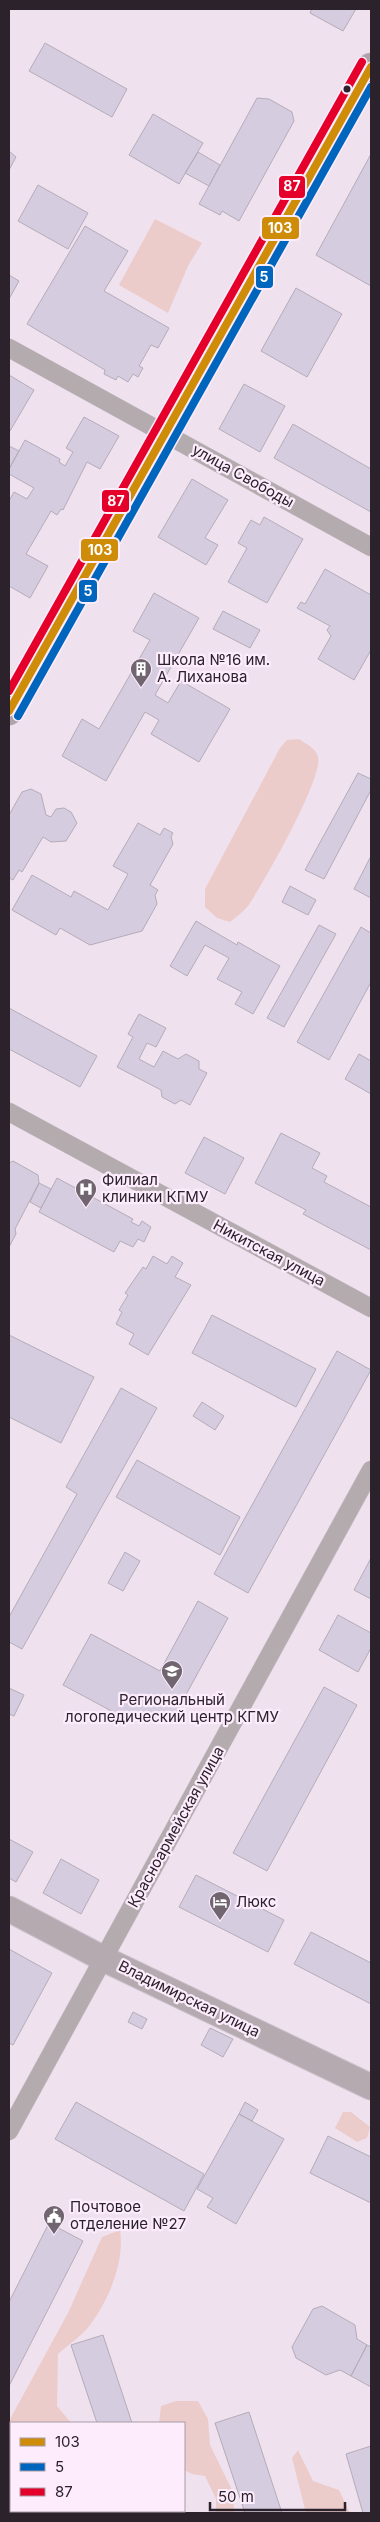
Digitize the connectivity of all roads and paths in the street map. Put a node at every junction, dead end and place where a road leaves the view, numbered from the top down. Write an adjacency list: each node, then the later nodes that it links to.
1 (371, 67): 3 (main road)
2 (9, 348): 3 (street, улица Свободы)
3 (167, 434): 4 (street, улица Свободы); 5 (main road)
4 (371, 547)
5 (9, 711)
6 (9, 1112): 7 (street, Никитская улица)
7 (371, 1308)
8 (371, 1470): 10 (street, Красноармейская улица)
9 (9, 1908): 10 (main road, Владимирская улица)
10 (104, 1959): 11 (main road, Владимирская улица); 12 (street, Красноармейская улица)
11 (371, 2087)
12 (9, 2131)

